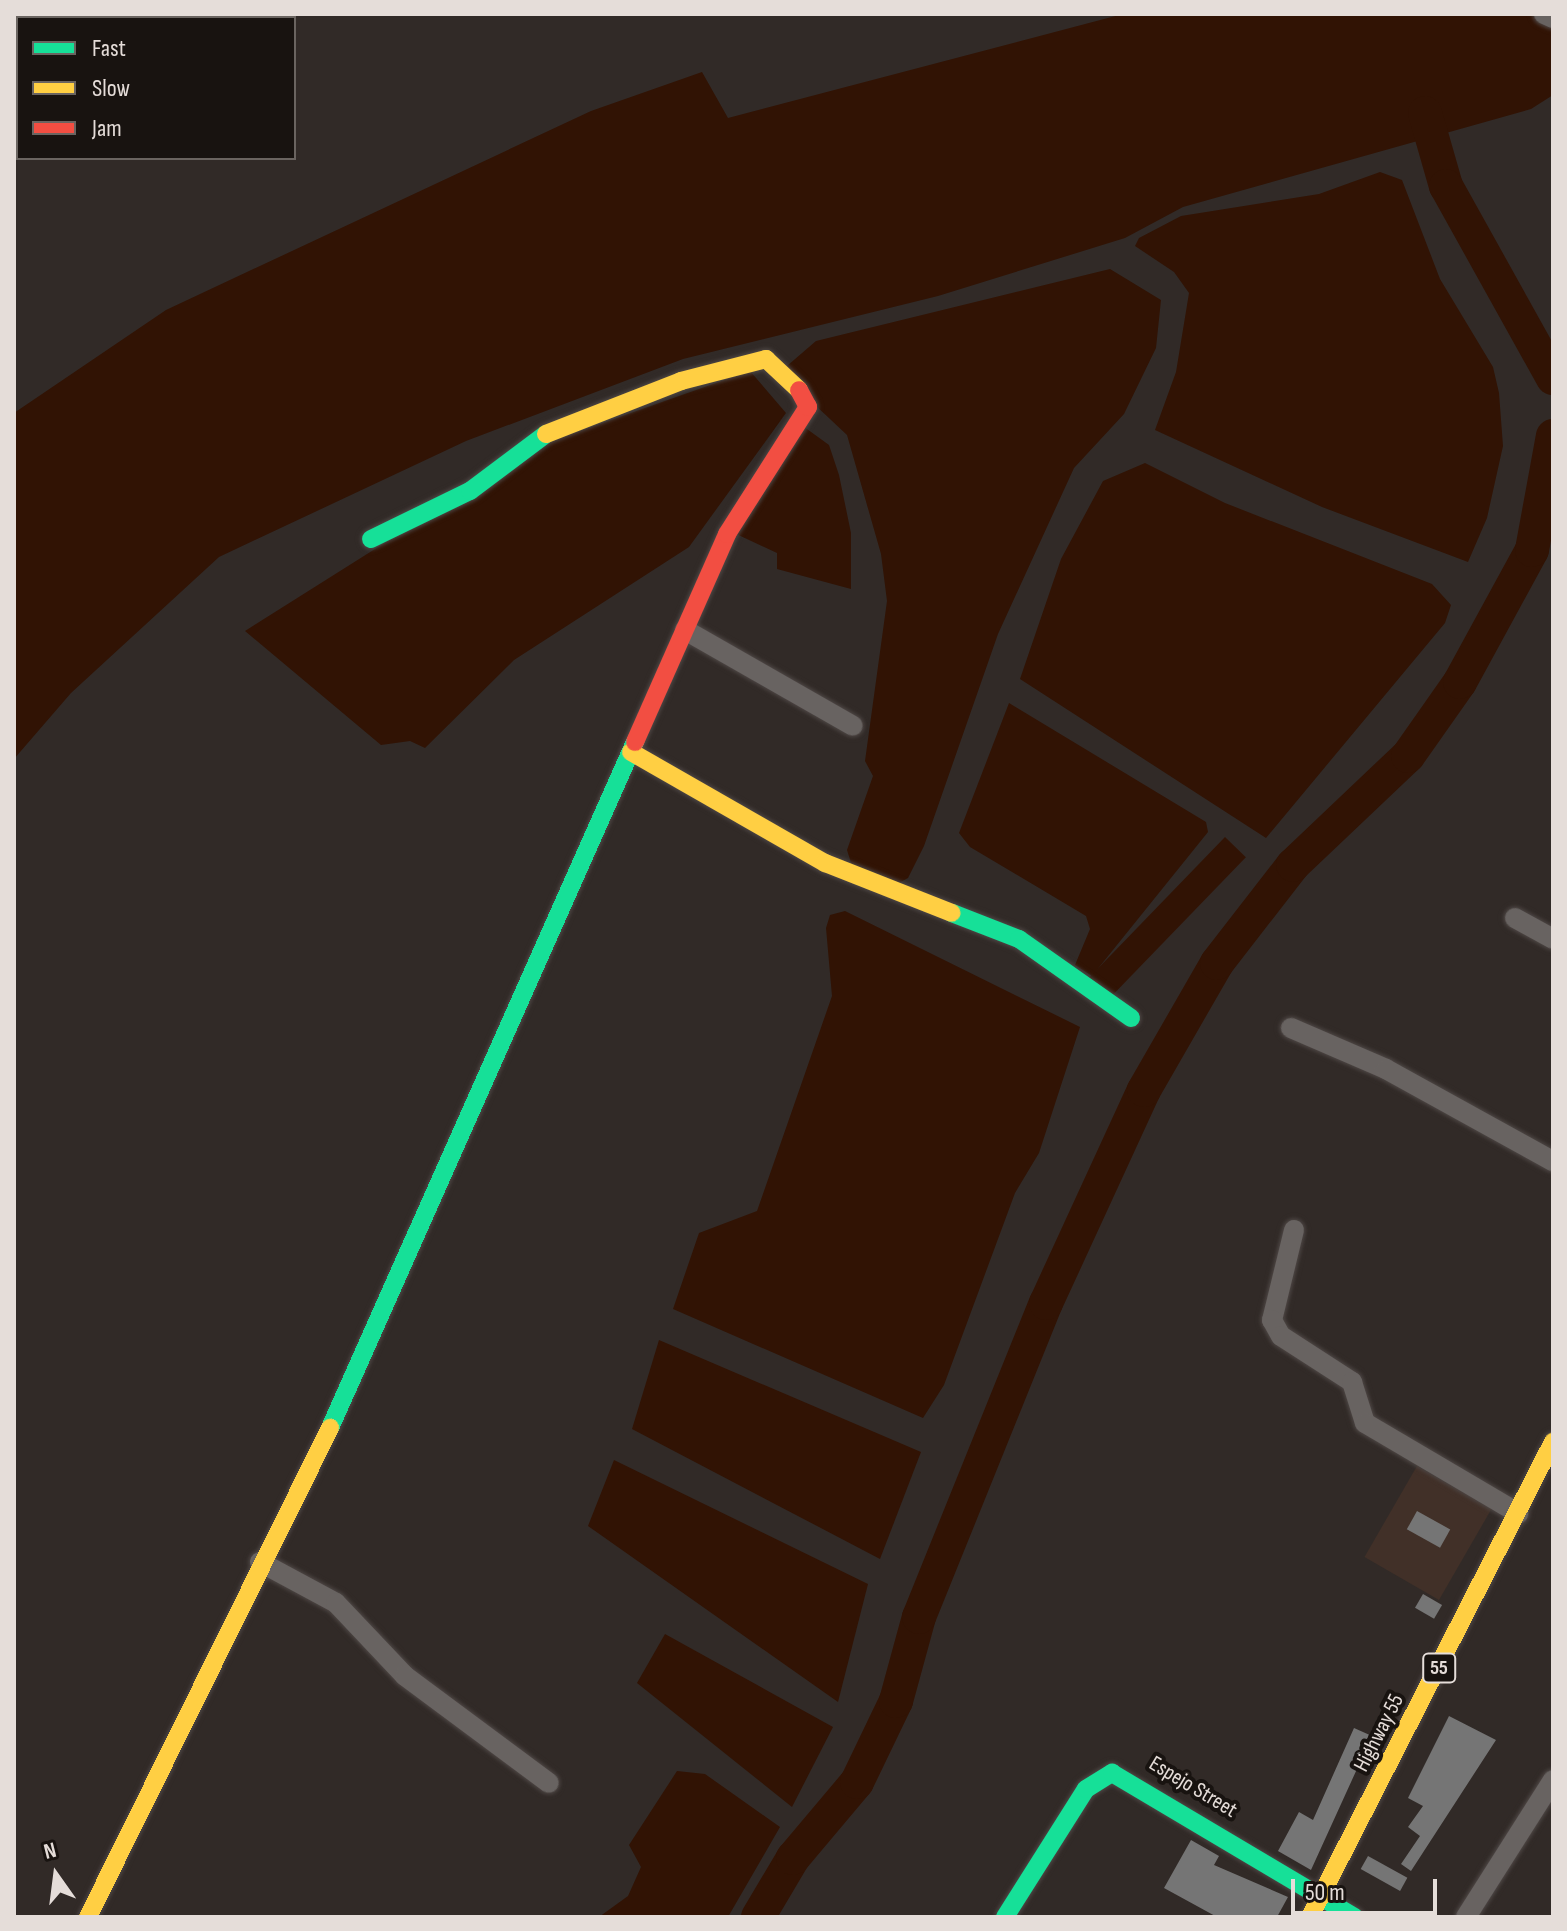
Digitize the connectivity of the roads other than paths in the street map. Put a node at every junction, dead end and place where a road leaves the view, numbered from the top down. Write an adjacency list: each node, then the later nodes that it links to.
1 (1544, 14): 2 (street)
2 (1553, 18)
3 (371, 539): 4 (main road)
4 (685, 630): 5 (street); 6 (main road)
5 (853, 726)
6 (631, 752): 9 (main road); 15 (main road)
7 (1515, 918): 8 (street)
8 (1553, 939)
9 (1131, 1018)
10 (1291, 1028): 11 (street)
11 (1553, 1161)
12 (1294, 1230): 14 (street)
13 (1553, 1442): 14 (main road, Highway 55 / 55)
14 (1518, 1513): 18 (main road, Highway 55 / 55)
15 (260, 1562): 17 (street); 19 (main road)
16 (1553, 1780): 23 (street)
17 (549, 1783)
18 (1323, 1893): 20 (main road, Espejo Street); 21 (main road, Highway 55 / 55); 22 (main road)
19 (88, 1917)
20 (1005, 1917)
21 (1310, 1917)
22 (1355, 1917)
23 (1466, 1917)

